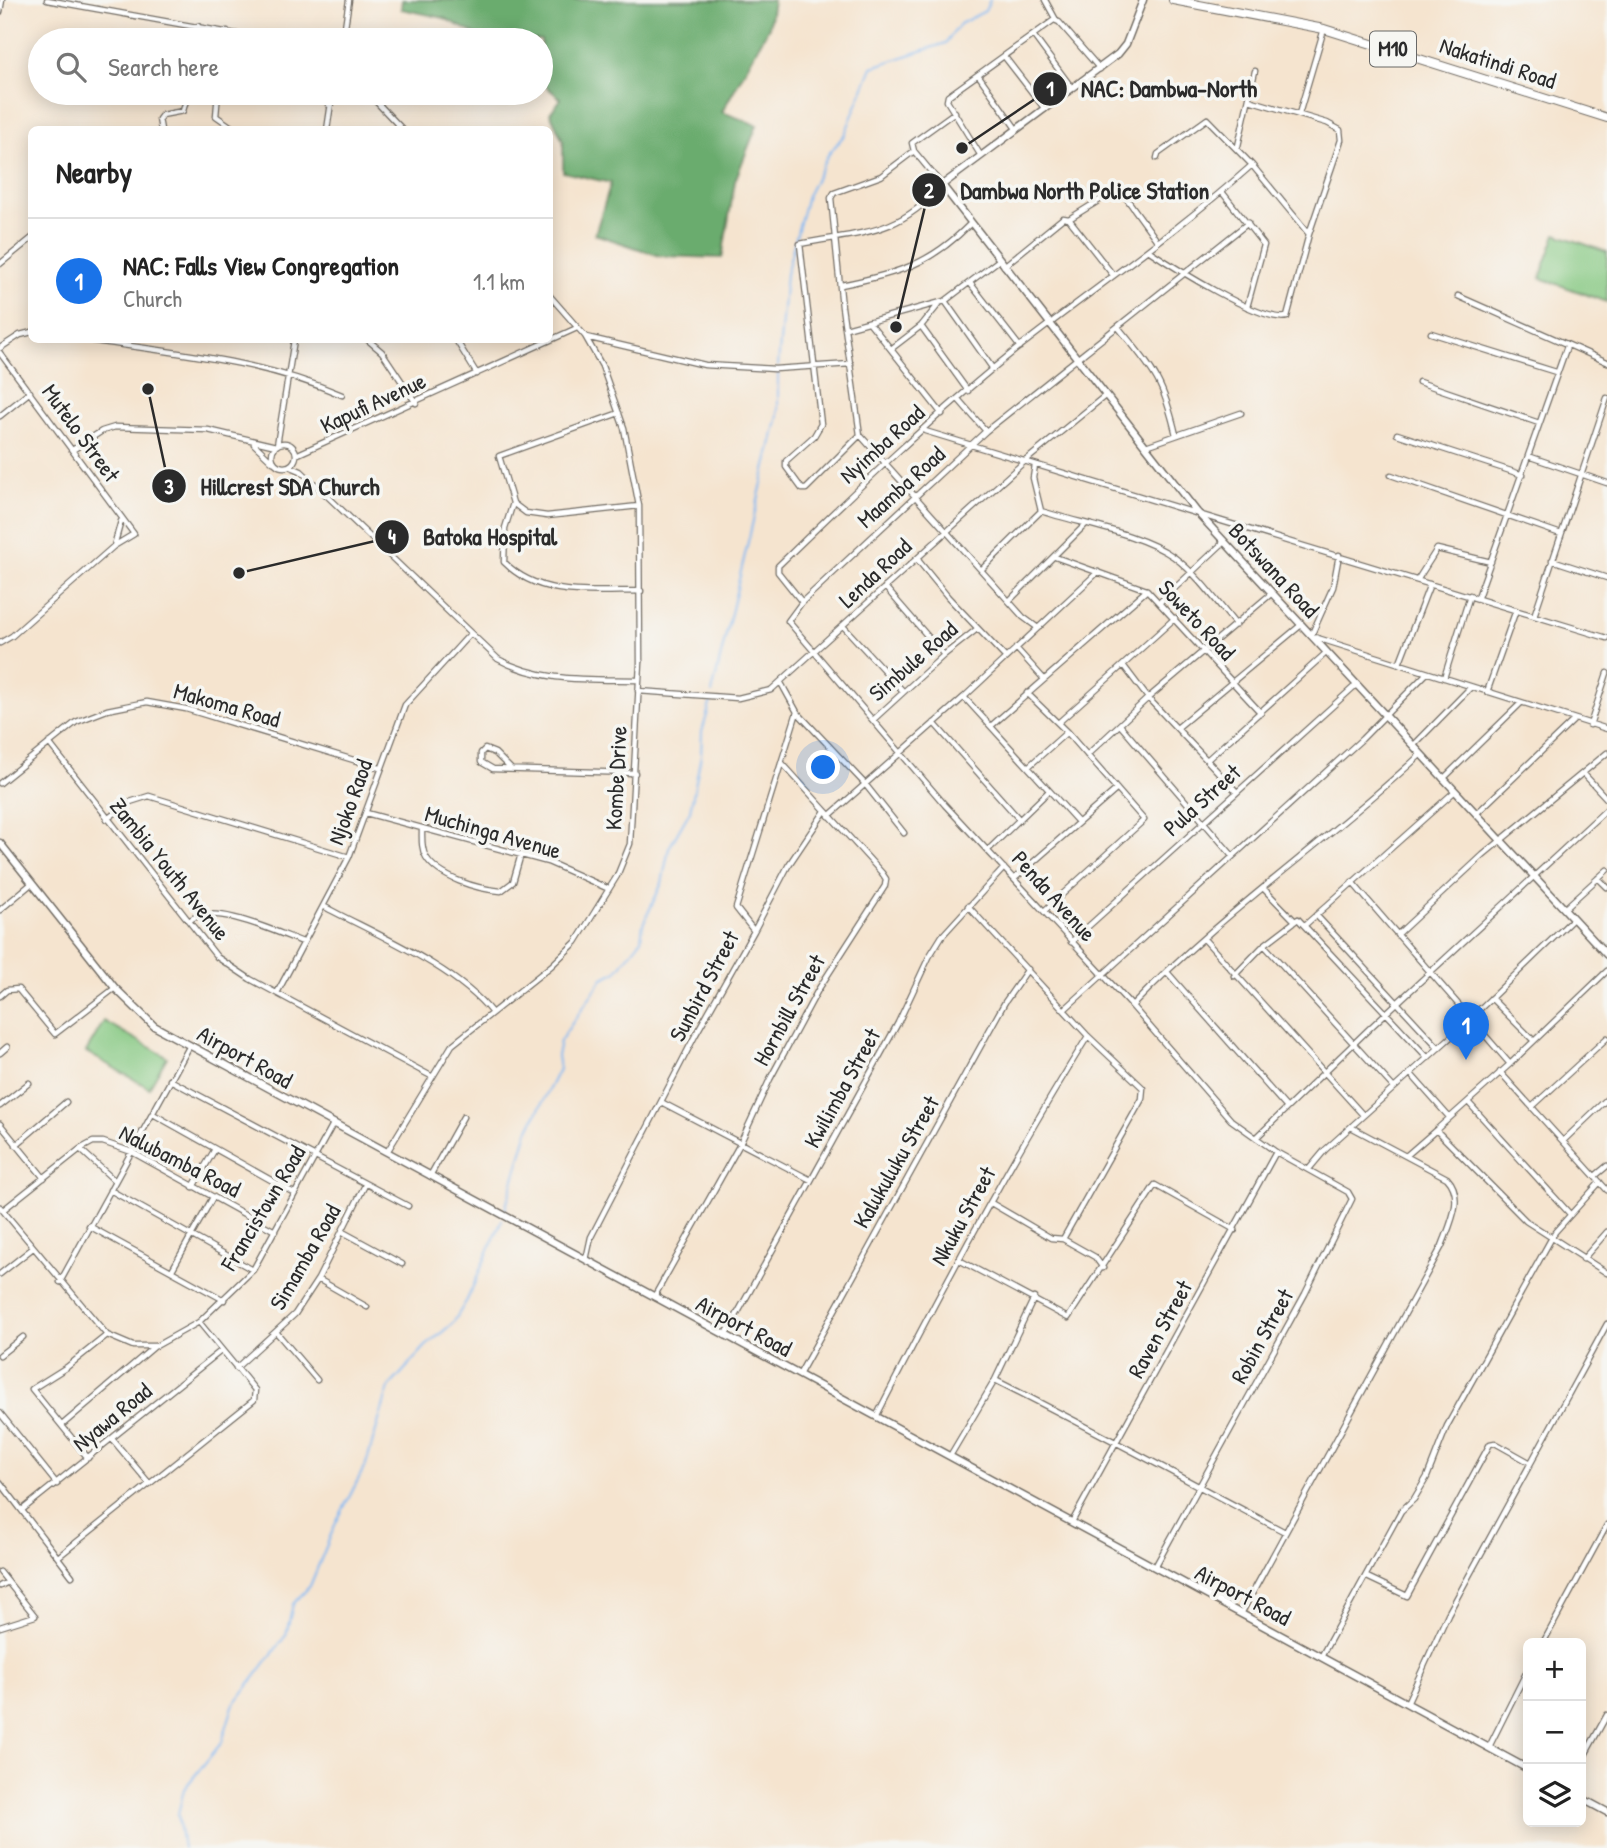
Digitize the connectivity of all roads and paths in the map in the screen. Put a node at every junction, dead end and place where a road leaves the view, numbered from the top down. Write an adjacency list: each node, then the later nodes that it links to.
1 (2, 0): 7 (street)
2 (47, 0): 9 (street)
3 (349, 0): 11 (street)
4 (1045, 0): 8 (street)
5 (1143, 0): 15 (street)
6 (1173, 0): 12 (highway, Nakatindi Road / M10)
7 (0, 12)
8 (1057, 20): 13 (street); 15 (street)
9 (198, 26): 10 (street)
10 (210, 28)
11 (344, 28)
12 (1324, 29): 28 (street); 29 (highway, Nakatindi Road / M10)
13 (1033, 35): 14 (street); 18 (street)
14 (1004, 56): 17 (street); 25 (street)
15 (1100, 70): 18 (street)
16 (1255, 71): 19 (street)
17 (979, 76): 26 (street); 34 (street)
18 (1073, 90): 25 (street)
19 (1249, 100): 28 (street); 35 (street)
20 (185, 105): 30 (street)
21 (217, 105): 31 (street)
22 (329, 105): 27 (street)
23 (333, 105): 27 (street)
24 (379, 105): 33 (street)
25 (1045, 109): 34 (street)
26 (955, 112): 36 (street); 37 (street)
27 (330, 113): 32 (street)
28 (1299, 114): 45 (street)
29 (1607, 118)
30 (160, 126)
31 (230, 126)
32 (328, 126)
33 (399, 126)
34 (1017, 130): 37 (street)
35 (1237, 147): 38 (street); 39 (street)
36 (914, 151): 40 (street); 46 (street)
37 (981, 156): 40 (street)
38 (1157, 158)
39 (1252, 165): 41 (street, Nyimba Road); 45 (street)
40 (942, 185): 44 (street, Botswana Road); 46 (street)
41 (1222, 192): 43 (street); 48 (street, Nyimba Road)
42 (1069, 219): 48 (street); 50 (street); 52 (street)
43 (1248, 223): 53 (street, Maamba Road); 59 (street)
44 (970, 224): 50 (street, Botswana Road); 55 (street)
45 (1309, 234): 59 (street)
46 (836, 240): 55 (street); 83 (street)
47 (28, 241): 51 (street)
48 (1158, 242): 49 (street, Nyimba Road)
49 (1147, 250): 52 (street, Nyimba Road); 53 (street)
50 (1001, 263): 54 (street); 61 (street, Botswana Road)
51 (0, 264)
52 (1113, 275): 61 (street, Nyimba Road)
53 (1184, 275): 59 (street); 63 (street, Maamba Road)
54 (970, 283): 58 (street); 76 (street)
55 (841, 285): 65 (street)
56 (1458, 296): 75 (street)
57 (553, 300): 64 (street, Kombe Drive)
58 (942, 302): 60 (street); 62 (street); 84 (street)
59 (1247, 307)
60 (870, 323): 65 (street); 78 (street)
61 (1049, 325): 76 (street, Nyimba Road); 80 (street, Botswana Road)
62 (920, 326): 78 (street); 89 (street)
63 (1118, 327): 80 (street, Maamba Road); 106 (street)
64 (577, 328): 68 (street, Kombe Drive); 69 (street, Kapufi Avenue)
65 (846, 328): 82 (street)
66 (28, 332): 77 (street)
67 (1432, 333): 85 (street)
68 (585, 336): 83 (street); 96 (street, Kombe Drive)
69 (553, 339)
70 (108, 343): 86 (street)
71 (293, 343): 86 (street)
72 (372, 343): 95 (street)
73 (458, 343): 87 (street)
74 (544, 343): 87 (street, Kapufi Avenue)
75 (1567, 346): 81 (street); 85 (street)
76 (1020, 347): 84 (street, Nyimba Road)
77 (0, 348)
78 (891, 349): 98 (street)
79 (0, 353): 90 (street, Mutelo Street)
80 (1076, 359): 92 (street, Botswana Road); 103 (street, Maamba Road)
81 (1607, 362)
82 (851, 364): 83 (street); 105 (street)
83 (814, 367): 105 (street)
84 (993, 369): 89 (street, Nyimba Road)
85 (1556, 372): 100 (street)
86 (288, 374): 91 (street); 101 (street)
87 (477, 374): 95 (street, Kapufi Avenue)
88 (1419, 382): 100 (street)
89 (968, 391): 94 (street, Nyimba Road)
90 (30, 392): 99 (street); 112 (street, Mutelo Street)
91 (342, 395)
92 (1106, 395): 111 (street, Botswana Road); 115 (street, Lenda Road)
93 (1607, 398): 121 (street)
94 (958, 399): 98 (street, Nyimba Road); 103 (street)
95 (416, 403): 113 (street, Kapufi Avenue)
96 (620, 413): 126 (street); 127 (street, Kombe Drive)
97 (1241, 413): 106 (street)
98 (942, 414): 102 (street, Nyimba Road)
99 (0, 415)
100 (1539, 423): 114 (street)
101 (281, 430): 109 (street); 110 (street)
102 (924, 430): 108 (street); 117 (street, Nyimba Road)
103 (986, 431): 108 (street, Maamba Road)
104 (1397, 434): 123 (street)
105 (860, 435): 117 (street)
106 (1176, 435): 111 (street)
107 (254, 443): 110 (street); 112 (street); 116 (street)
108 (975, 443): 115 (street); 125 (street, Maamba Road)
109 (289, 444): 110 (street); 113 (street)
110 (276, 446): 116 (street)
111 (1144, 447): 129 (street, Botswana Road)
112 (74, 449): 131 (street, Mutelo Street)
113 (296, 456): 119 (street); 120 (street)
114 (1528, 456): 121 (street); 123 (street)
115 (1024, 461): 118 (street); 133 (street, Lenda Road)
116 (275, 463): 119 (street)
117 (886, 465): 125 (street); 155 (street, Nyimba Road)
118 (1035, 465): 128 (street); 129 (street)
119 (289, 466): 120 (street)
120 (301, 471): 165 (street)
121 (1583, 474): 124 (street); 134 (street)
122 (1391, 475): 130 (street)
123 (1523, 475): 130 (street)
124 (1607, 483)
125 (917, 496): 133 (street); 155 (street, Maamba Road)
126 (513, 503): 127 (street); 150 (street)
127 (639, 506): 150 (street, Kombe Drive)
128 (1041, 511): 132 (street); 142 (street)
129 (1197, 512): 135 (street, Botswana Road); 137 (street)
130 (1507, 515): 134 (street); 141 (street)
131 (121, 520): 136 (street); 136 (street, Mutelo Street)
132 (1086, 525): 138 (street); 144 (street)
133 (947, 531): 139 (street, Lenda Road); 142 (street)
134 (1561, 534): 140 (street)
135 (1224, 542): 144 (street); 151 (street, Botswana Road)
136 (114, 546): 168 (street)
137 (1339, 555): 146 (street); 166 (street)
138 (1055, 556): 143 (street, Soweto Road); 154 (street)
139 (917, 559): 148 (street, Lenda Road); 164 (street)
140 (1552, 559): 145 (street); 158 (street)
141 (1491, 562): 146 (street); 153 (street)
142 (982, 569): 154 (street)
143 (1098, 572): 149 (street, Soweto Road); 163 (street)
144 (1192, 573): 156 (street); 160 (street)
145 (1607, 578)
146 (1418, 579): 147 (street)
147 (1430, 583): 152 (street); 175 (street)
148 (885, 587): 162 (street, Lenda Road); 173 (street)
149 (1146, 590): 156 (street, Soweto Road); 179 (street)
150 (641, 591): 181 (street, Kombe Drive)
151 (1272, 593): 160 (street); 161 (street, Botswana Road)
152 (1469, 595): 153 (street); 180 (street)
153 (1478, 597): 157 (street)
154 (1009, 601): 163 (street)
155 (802, 602): 172 (street)
156 (1160, 602): 159 (street, Soweto Road)
157 (1516, 610): 158 (street); 188 (street)
158 (1534, 616): 167 (street)
159 (1175, 618): 170 (street, Soweto Road); 176 (street)
160 (1236, 625): 170 (street)
161 (1301, 625): 166 (street, Botswana Road); 182 (street)
162 (844, 626): 172 (street, Lenda Road); 187 (street)
163 (1038, 628): 169 (street)
164 (977, 629): 173 (street, Simbule Road); 174 (street)
165 (470, 634): 181 (street); 215 (street, Njoko Raod)
166 (1311, 636): 171 (street, Botswana Road); 175 (street)
167 (1607, 638)
168 (0, 643)
169 (1016, 648): 174 (street); 179 (street)
170 (1205, 652): 182 (street, Soweto Road); 191 (street)
171 (1327, 652): 184 (street, Botswana Road); 194 (street)
172 (815, 654): 183 (street, Lenda Road); 196 (street, Penda Avenue)
173 (944, 655): 187 (street, Simbule Road)
174 (1005, 657): 190 (street)
175 (1399, 664): 177 (street)
176 (1123, 665): 191 (street); 199 (street)
177 (1427, 673): 180 (street); 195 (street)
178 (1607, 673): 201 (street)
179 (1043, 678): 189 (street)
180 (1444, 678): 185 (street)
181 (639, 680): 186 (street, Kombe Drive)
182 (1231, 682): 194 (street, Soweto Road); 203 (street)
183 (781, 683): 186 (street, Lenda Road); 193 (street)
184 (1357, 684): 195 (street, Botswana Road); 224 (street, Pula Street)
185 (1471, 687): 188 (street); 207 (street)
186 (638, 691): 217 (street, Kombe Drive)
187 (903, 691): 196 (street, Simbule Road)
188 (1487, 692): 192 (street)
189 (1027, 693): 199 (street); 202 (street)
190 (964, 697): 198 (street); 202 (street)
191 (1148, 698): 200 (street); 203 (street)
192 (1520, 704): 197 (street); 219 (street)
193 (797, 712): 213 (street, Sunbird Street); 221 (street)
194 (1261, 713): 212 (street)
195 (1383, 715): 207 (street, Botswana Road); 241 (street)
196 (873, 720): 208 (street, Penda Avenue)
197 (1573, 720): 201 (street); 230 (street)
198 (934, 723): 208 (street); 232 (street)
199 (1058, 723): 205 (street)
200 (1120, 725): 210 (street); 234 (street)
201 (1590, 725): 204 (street)
202 (991, 726): 214 (street)
203 (1177, 728): 212 (street)
204 (1607, 729)
205 (1067, 732): 210 (street); 214 (street)
206 (49, 743): 215 (street, Makoma Road); 220 (street, Makoma Road); 231 (street, Zambia Youth Avenue)
207 (1413, 747): 211 (street, Botswana Road)
208 (900, 752): 221 (street); 239 (street, Penda Avenue)
209 (1607, 753): 218 (street)
210 (1087, 755): 222 (street)
211 (1420, 755): 219 (street, Botswana Road); 252 (street)
212 (1207, 759): 224 (street)
213 (782, 764): 229 (street, Hornbill Street); 263 (street, Sunbird Street)
214 (1028, 766): 223 (street)
215 (380, 768): 228 (street, Njoko Raod)
216 (511, 769): 216 (street); 217 (street)
217 (635, 773): 251 (street, Kombe Drive)
218 (1583, 774): 226 (street); 237 (street)
219 (1443, 780): 225 (street, Botswana Road)
220 (0, 783)
221 (864, 784): 229 (street); 236 (street)
222 (1117, 789): 233 (street); 257 (street)
223 (1049, 791): 232 (street); 233 (street)
224 (1236, 791): 234 (street, Pula Street)
225 (1454, 792): 230 (street, Botswana Road); 248 (street)
226 (1607, 799)
227 (1607, 809): 245 (street)
228 (366, 813): 235 (street, Muchinga Avenue); 242 (street, Njoko Raod)
229 (827, 813): 263 (street); 320 (street, Hornbill Street)
230 (1475, 814): 237 (street, Botswana Road)
231 (107, 819): 242 (street); 261 (street, Zambia Youth Avenue)
232 (1019, 819): 239 (street)
233 (1078, 822): 247 (street)
234 (1203, 823): 241 (street); 267 (street, Pula Street)
235 (422, 829): 240 (street, Muchinga Avenue); 240 (street)
236 (904, 833)
237 (1500, 841): 245 (street, Botswana Road); 264 (street)
238 (0, 843): 249 (street, Airport Road)
239 (988, 850): 243 (street, Penda Avenue)
240 (521, 854): 251 (street, Muchinga Avenue)
241 (1232, 855): 274 (street)
242 (349, 857): 253 (street, Njoko Raod)
243 (1004, 868): 247 (street, Penda Avenue); 254 (street, Kwilimba Street)
244 (1607, 870): 246 (street)
245 (1534, 878): 255 (street, Botswana Road); 273 (street)
246 (1598, 878): 250 (street); 255 (street)
247 (1014, 879): 257 (street, Penda Avenue)
248 (1352, 883): 258 (street); 264 (street)
249 (32, 884): 256 (street); 276 (street, Airport Road)
250 (1607, 887)
251 (609, 889): 283 (street, Kombe Drive)
252 (1264, 889): 260 (street); 265 (street)
253 (323, 906): 266 (street, Njoko Raod); 283 (street)
254 (968, 906): 270 (street); 334 (street, Kwilimba Street)
255 (1564, 909): 259 (street, Botswana Road)
256 (0, 910)
257 (1044, 911): 267 (street, Penda Avenue)
258 (1316, 915): 262 (street); 280 (street)
259 (1573, 919): 269 (street, Botswana Road); 279 (street)
260 (1294, 920): 262 (street); 268 (street)
261 (189, 921): 266 (street); 277 (street, Zambia Youth Avenue)
262 (1305, 925): 284 (street)
263 (754, 931): 306 (street, Sunbird Street)
264 (1397, 935): 273 (street)
265 (1204, 939): 272 (street); 275 (street)
266 (303, 942): 277 (street, Njoko Raod)
267 (1071, 942): 274 (street, Penda Avenue)
268 (1264, 945): 275 (street); 289 (street)
269 (1607, 955)
270 (1028, 969): 282 (street); 381 (street, Kalukuluku Street)
271 (1607, 971): 288 (street)
272 (1167, 972): 281 (street); 309 (street)
273 (1431, 972): 280 (street); 285 (street)
274 (1102, 976): 281 (street, Penda Avenue); 282 (street)
275 (1234, 976): 296 (street)
276 (115, 988): 278 (street); 290 (street, Airport Road)
277 (277, 993): 299 (street, Zambia Youth Avenue)
278 (0, 996)
279 (1492, 998): 285 (street); 288 (street)
280 (1396, 1004): 284 (street); 292 (street)
281 (1132, 1006): 318 (street, Penda Avenue)
282 (1065, 1009): 286 (street)
283 (492, 1013): 299 (street, Kombe Drive)
284 (1387, 1013): 289 (street); 294 (street)
285 (1470, 1017): 292 (street); 295 (street)
286 (1087, 1036): 343 (street, Nkuku Street); 354 (street)
287 (1607, 1038): 308 (street)
288 (1533, 1040): 295 (street)
289 (1354, 1043): 296 (street); 302 (street)
290 (189, 1046): 300 (street); 315 (street, Airport Road)
291 (8, 1047): 293 (street)
292 (1439, 1048): 294 (street)
293 (0, 1053)
294 (1428, 1058): 298 (street)
295 (1510, 1064): 297 (street)
296 (1323, 1072): 309 (street); 311 (street)
297 (1500, 1072): 305 (street); 308 (street)
298 (1410, 1073): 302 (street); 313 (street)
299 (431, 1076): 326 (street, Kombe Drive)
300 (170, 1080): 310 (street); 328 (street)
301 (29, 1083): 307 (street)
302 (1394, 1088): 311 (street)
303 (1607, 1099): 319 (street)
304 (66, 1102): 321 (street)
305 (1468, 1102): 313 (street); 346 (street)
306 (663, 1103): 320 (street); 358 (street, Sunbird Street)
307 (0, 1106)
308 (1533, 1106): 319 (street)
309 (1287, 1108): 318 (street)
310 (153, 1114): 323 (street); 324 (street)
311 (1363, 1115): 316 (street)
312 (463, 1117): 332 (street)
313 (1450, 1117): 317 (street)
314 (0, 1124): 321 (street)
315 (333, 1124): 326 (street, Airport Road); 328 (street, Francistown Road)
316 (1351, 1127): 327 (street); 330 (street)
317 (1436, 1130): 327 (street); 353 (street)
318 (1256, 1138): 325 (street, Penda Avenue)
319 (1563, 1141): 331 (street)
320 (740, 1144): 334 (street); 367 (street, Hornbill Street)
321 (16, 1145): 333 (street)
322 (80, 1149): 324 (street, Nalubamba Road); 333 (street); 335 (street)
323 (215, 1149): 338 (street); 341 (street)
324 (132, 1152): 335 (street); 338 (street, Nalubamba Road)
325 (1276, 1152): 330 (street, Robin Street); 348 (street, Raven Street)
326 (386, 1153): 332 (street, Airport Road)
327 (1406, 1156): 399 (street)
328 (314, 1157): 337 (street); 341 (street, Francistown Road)
329 (1607, 1166): 331 (street)
330 (1309, 1169): 395 (street, Robin Street)
331 (1595, 1176): 336 (street)
332 (430, 1177): 358 (street, Airport Road)
333 (44, 1178): 345 (street)
334 (811, 1180): 375 (street, Kwilimba Street)
335 (115, 1181): 339 (street)
336 (1600, 1182): 340 (street); 346 (street)
337 (365, 1185): 344 (street); 350 (street, Simamba Road)
338 (193, 1187): 342 (street, Nalubamba Road)
339 (110, 1189): 347 (street); 352 (street)
340 (1607, 1190)
341 (294, 1193): 349 (street, Francistown Road)
342 (213, 1197): 349 (street, Nalubamba Road); 352 (street)
343 (992, 1203): 354 (street); 357 (street, Nkuku Street)
344 (408, 1206)
345 (1, 1209): 355 (street)
346 (1569, 1213): 353 (street)
347 (89, 1226): 361 (street); 366 (street)
348 (1235, 1230): 360 (street); 388 (street, Raven Street)
349 (275, 1231): 362 (street, Francistown Road)
350 (342, 1232): 359 (street); 365 (street, Simamba Road)
351 (1607, 1232): 356 (street)
352 (192, 1235): 361 (street); 362 (street)
353 (1552, 1238): 356 (street); 404 (street)
354 (1063, 1239): 360 (street)
355 (33, 1248): 364 (street); 366 (street)
356 (1583, 1259): 363 (street)
357 (959, 1260): 368 (street); 385 (street, Nkuku Street)
358 (586, 1261): 367 (street, Airport Road)
359 (402, 1265)
360 (1103, 1268): 368 (street)
361 (172, 1270): 369 (street)
362 (253, 1270): 369 (street, Francistown Road)
363 (1607, 1273)
364 (0, 1275)
365 (318, 1279): 370 (street); 373 (street, Simamba Road)
366 (60, 1282): 374 (street)
367 (654, 1297): 375 (street, Airport Road)
368 (1034, 1298): 383 (street)
369 (224, 1300): 371 (street, Francistown Road)
370 (367, 1307)
371 (199, 1322): 377 (street, Francistown Road); 378 (street)
372 (1607, 1324): 391 (street)
373 (277, 1333): 380 (street, Simamba Road); 382 (street)
374 (107, 1335): 377 (street); 386 (street)
375 (725, 1336): 381 (street, Airport Road)
376 (23, 1337): 379 (street)
377 (156, 1346): 386 (street, Francistown Road)
378 (222, 1350): 380 (street); 387 (street, Nyawa Road)
379 (0, 1354)
380 (236, 1368): 393 (street)
381 (799, 1375): 385 (street, Airport Road)
382 (317, 1380)
383 (995, 1380): 388 (street); 389 (street)
384 (0, 1413): 394 (street)
385 (876, 1417): 389 (street, Airport Road)
386 (62, 1425): 390 (street)
387 (113, 1440): 390 (street, Nyawa Road); 393 (street)
388 (1119, 1442): 395 (street); 397 (street, Raven Street)
389 (949, 1457): 397 (street, Airport Road)
390 (88, 1458): 394 (street, Nyawa Road)
391 (1529, 1462): 404 (street); 412 (street)
392 (0, 1482): 396 (street)
393 (149, 1483): 400 (street)
394 (57, 1484): 396 (street, Nyawa Road)
395 (1199, 1489): 399 (street); 401 (street, Robin Street)
396 (22, 1510): 400 (street)
397 (1072, 1523): 401 (street, Airport Road)
398 (1607, 1525): 409 (street)
399 (1285, 1532): 407 (street)
400 (58, 1557): 403 (street)
401 (1155, 1568): 407 (street, Airport Road)
402 (0, 1572): 405 (street)
403 (72, 1576)
404 (1367, 1577): 410 (street)
405 (8, 1583): 406 (street); 408 (street)
406 (0, 1586)
407 (1241, 1614): 410 (street, Airport Road)
408 (0, 1627)
409 (1547, 1638)
410 (1321, 1657): 412 (street, Airport Road)
411 (1523, 1679): 414 (street)
412 (1407, 1703): 414 (street, Airport Road)
413 (1607, 1715): 415 (street)
414 (1489, 1747): 416 (street, Airport Road)
415 (1586, 1753)
416 (1523, 1766)
417 (1586, 1800): 418 (street)
418 (1607, 1811)

